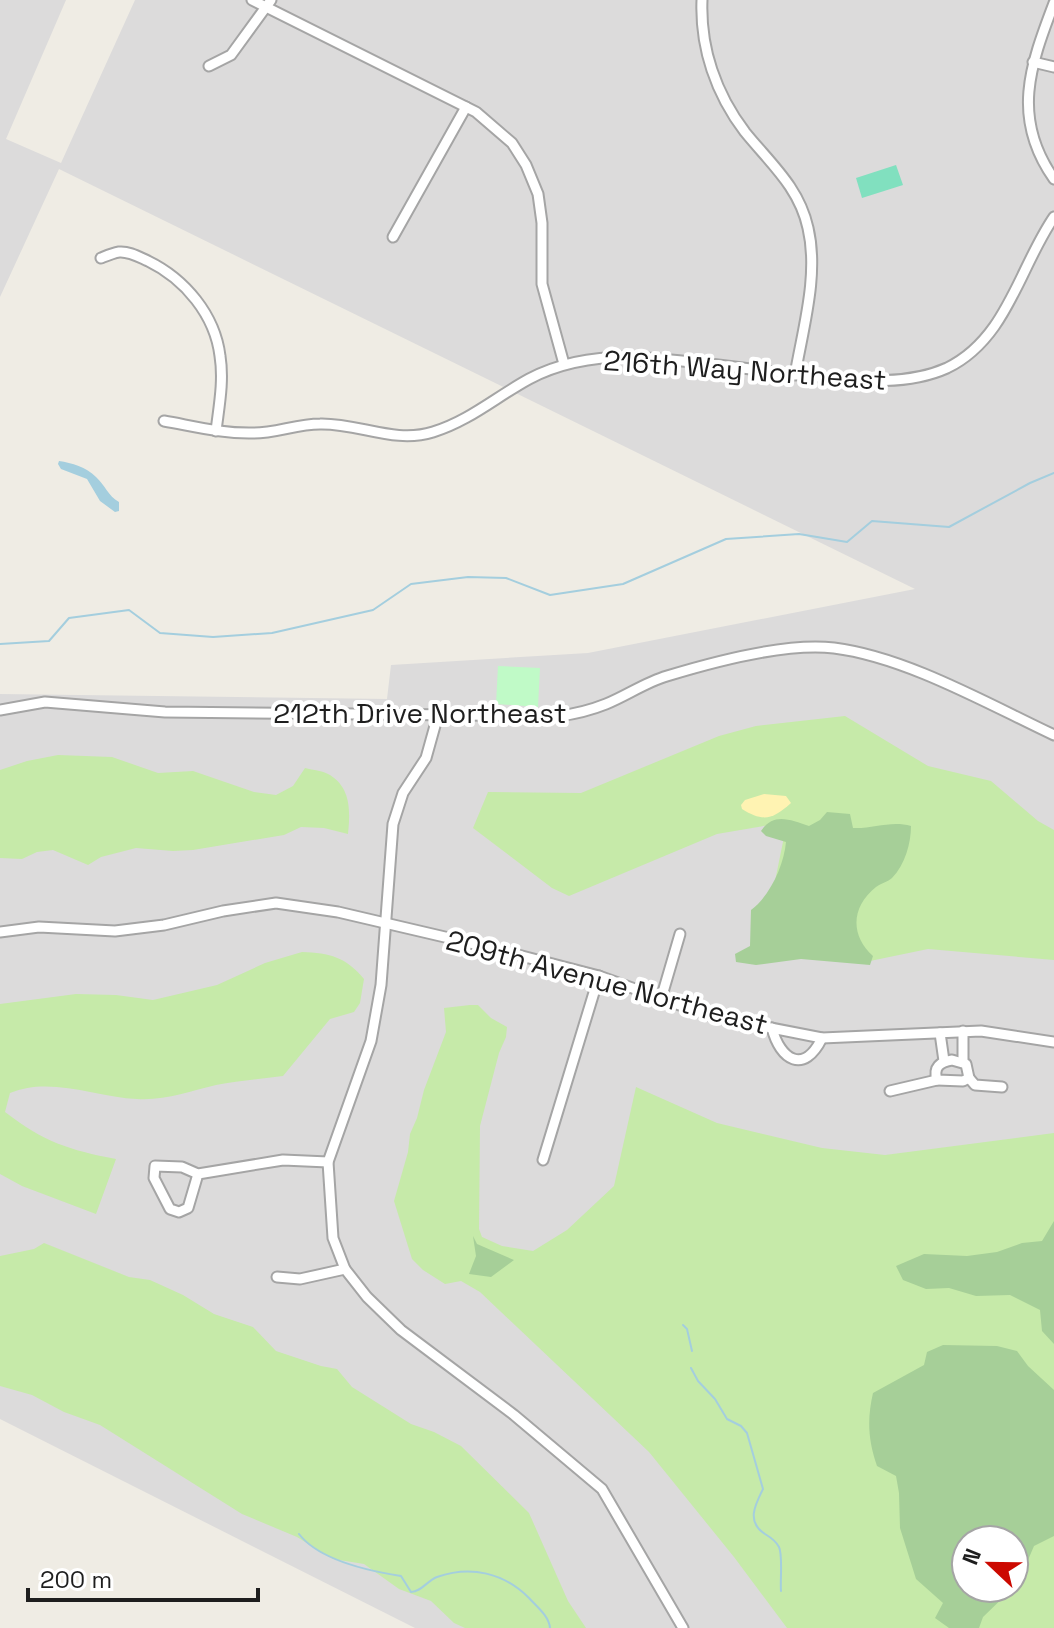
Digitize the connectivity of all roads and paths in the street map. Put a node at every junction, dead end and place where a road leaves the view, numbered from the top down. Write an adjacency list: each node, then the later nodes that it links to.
1 (252, 0): 4 (street)
2 (702, 0): 14 (street)
3 (1054, 3): 5 (street)
4 (269, 4): 6 (street); 8 (street)
5 (1033, 62): 7 (street); 9 (street)
6 (209, 66)
7 (1054, 67)
8 (466, 107): 11 (street); 13 (street)
9 (1054, 179)
10 (1054, 217): 14 (street, 216th Way Northeast)
11 (393, 237)
12 (101, 258): 16 (street)
13 (564, 364): 14 (street, 216th Way Northeast); 16 (street, 216th Way Northeast)
14 (795, 375)
15 (164, 421): 16 (street, 216th Way Northeast)
16 (216, 431)
17 (0, 710): 18 (street, 212th Drive Northeast)
18 (438, 715): 19 (street, 212th Drive Northeast); 20 (street)
19 (1054, 735)
20 (386, 923): 21 (street, 209th Avenue Northeast); 23 (street, 209th Avenue Northeast); 37 (street)
21 (0, 932)
22 (680, 934): 24 (street)
23 (599, 976): 24 (street, 209th Avenue Northeast); 36 (street)
24 (661, 999): 25 (street, 209th Avenue Northeast)
25 (772, 1028): 28 (street, 209th Avenue Northeast); 28 (street)
26 (963, 1031): 27 (street, 209th Avenue Northeast); 29 (street, 209th Avenue Northeast); 31 (street)
27 (940, 1033): 28 (street, 209th Avenue Northeast); 30 (street)
28 (822, 1038)
29 (1054, 1042)
30 (944, 1061): 31 (street); 33 (street)
31 (963, 1062): 32 (street)
32 (969, 1078): 33 (street); 34 (street)
33 (937, 1080): 35 (street)
34 (1002, 1087)
35 (890, 1091)
36 (543, 1160)
37 (328, 1162): 38 (street); 39 (street)
38 (198, 1174): 38 (street)
39 (345, 1269): 40 (street); 41 (street)
40 (277, 1277)
41 (683, 1628)

